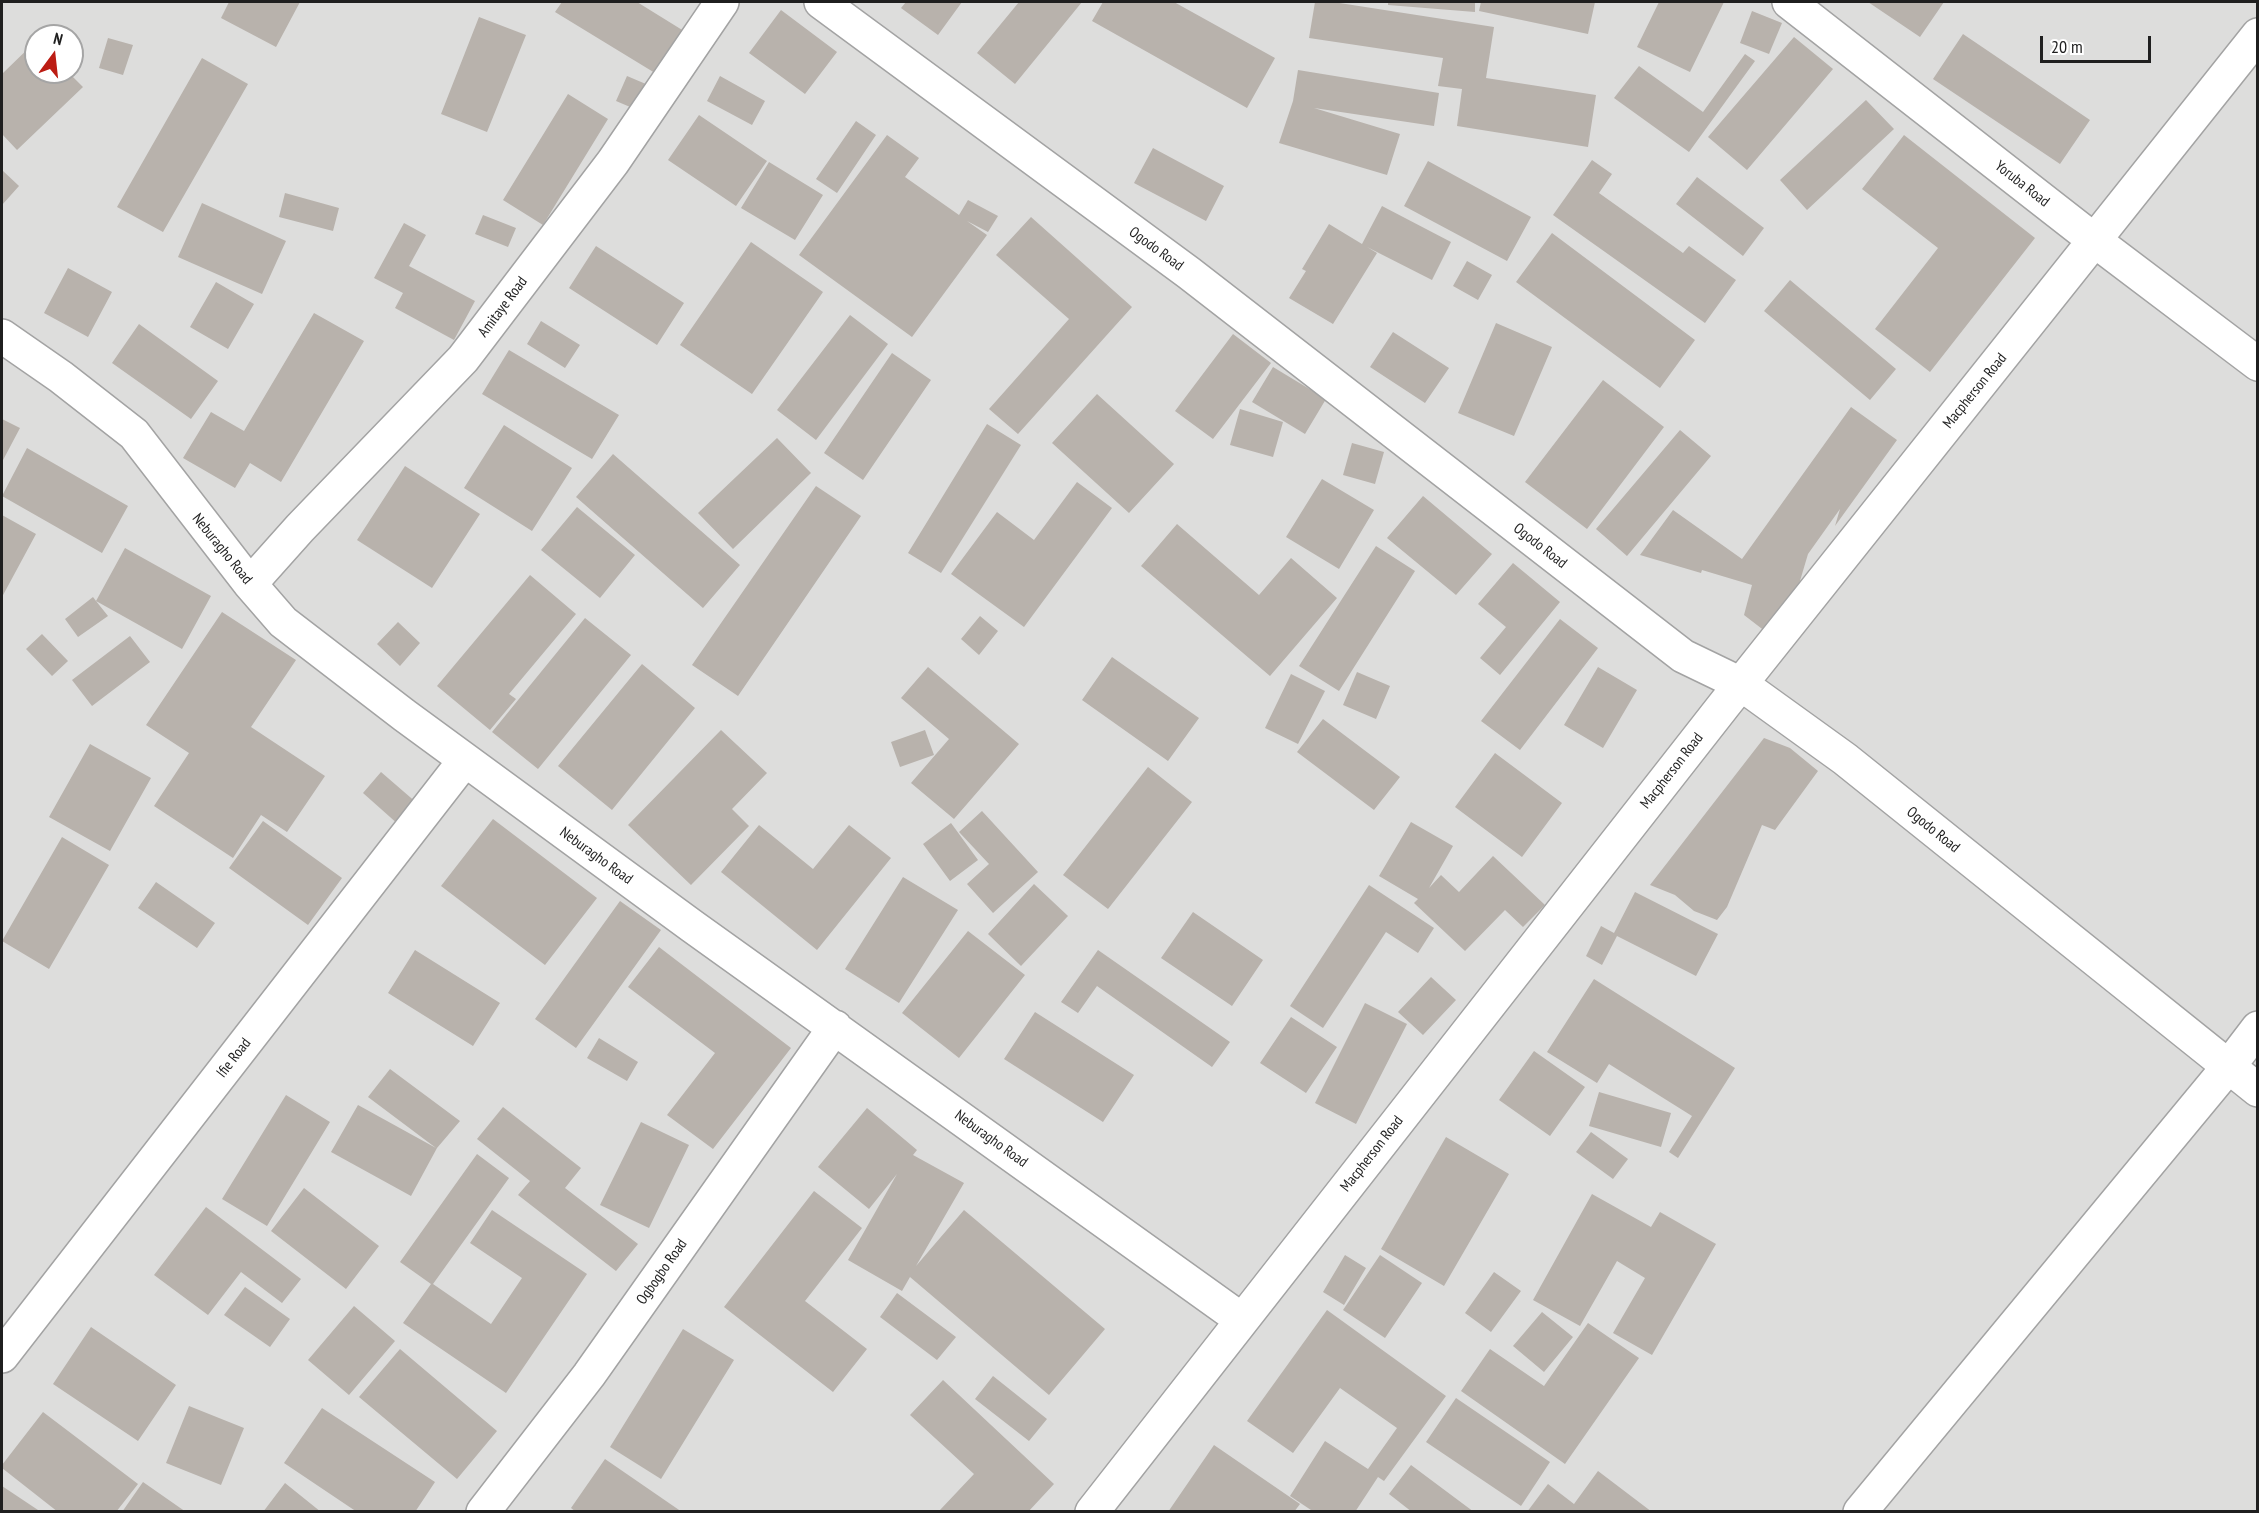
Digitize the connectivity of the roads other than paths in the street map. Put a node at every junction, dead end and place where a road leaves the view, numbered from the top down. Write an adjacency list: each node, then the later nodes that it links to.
1 (722, 2): 8 (street, Amitaye Road)
2 (821, 2): 9 (street, Ogodo Road)
3 (1789, 2): 5 (street, Yoruba Road)
4 (2258, 35): 5 (street, Macpherson Road)
5 (2094, 240): 7 (street, Yoruba Road); 9 (street, Macpherson Road)
6 (2, 336): 8 (street, Neburagho Road)
7 (2258, 364)
8 (250, 584): 10 (street, Neburagho Road)
9 (1740, 684): 13 (street, Ogodo Road); 15 (street, Macpherson Road)
10 (465, 760): 11 (street, Neburagho Road); 16 (street, Ifie Road)
11 (835, 1027): 15 (street, Neburagho Road); 17 (street, Ogbogbo Road)
12 (2258, 1028): 13 (street)
13 (2229, 1066): 14 (street, Ogodo Road); 19 (street)
14 (2258, 1090)
15 (1242, 1320): 18 (street, Macpherson Road)
16 (2, 1356)
17 (483, 1512)
18 (1092, 1512)
19 (1860, 1512)

